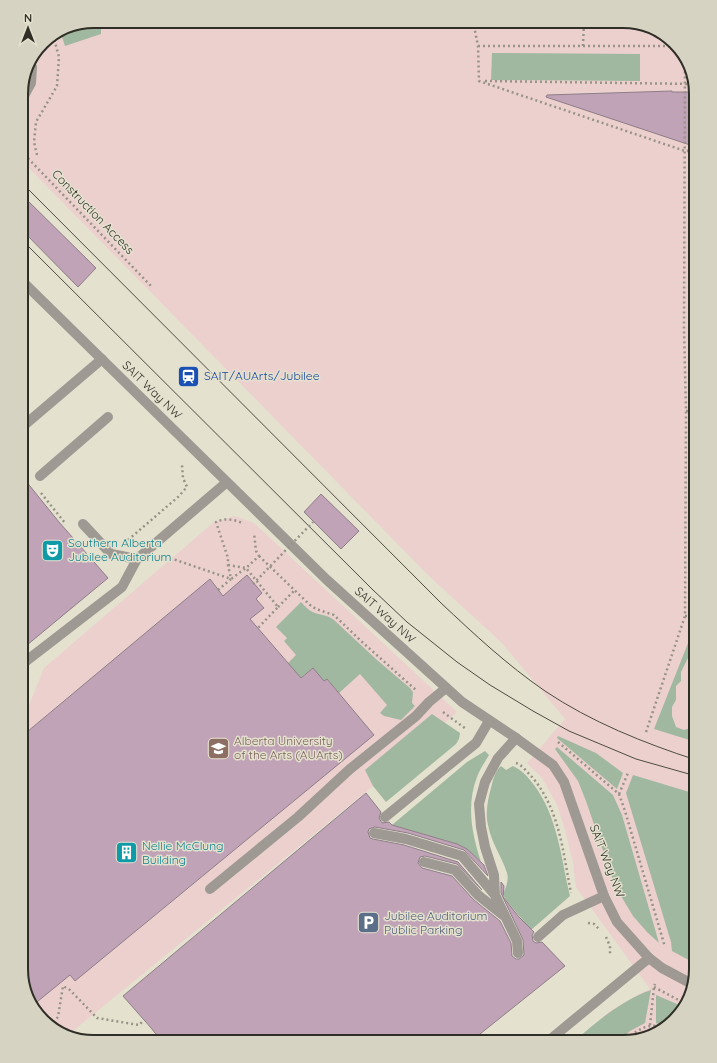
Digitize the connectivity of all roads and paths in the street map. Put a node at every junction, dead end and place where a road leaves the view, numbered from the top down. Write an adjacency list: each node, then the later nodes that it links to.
1 (474, 28): 4 (path)
2 (584, 28): 5 (path)
3 (55, 41): 15 (path)
4 (478, 46): 5 (path); 9 (path)
5 (583, 46): 6 (path)
6 (669, 46)
7 (685, 72): 10 (path)
8 (31, 74): 11 (street)
9 (479, 81): 10 (path); 13 (path)
10 (685, 84): 13 (path)
11 (29, 86)
12 (689, 150): 13 (path)
13 (685, 151): 14 (path); 20 (path)
14 (689, 151)
15 (37, 155)
16 (28, 158): 17 (path, Construction Access)
17 (151, 286)
18 (28, 287): 19 (street, SAIT Way NW)
19 (102, 359): 22 (street); 24 (street, SAIT Way NW)
20 (686, 411): 41 (path)
21 (108, 417): 23 (street)
22 (28, 422)
23 (40, 476)
24 (227, 482): 33 (street); 45 (street, SAIT Way NW)
25 (187, 487): 30 (path)
26 (313, 522): 37 (path, bridge)
27 (83, 524): 33 (street)
28 (248, 526): 34 (path)
29 (254, 528): 31 (path)
30 (128, 540)
31 (259, 556): 35 (path); 39 (path)
32 (170, 558): 36 (path)
33 (136, 559): 44 (street)
34 (228, 565): 35 (path); 36 (path)
35 (246, 568): 36 (path); 40 (path)
36 (231, 579): 38 (path)
37 (253, 584)
38 (218, 590)
39 (295, 590): 40 (path); 46 (path)
40 (278, 607): 43 (path)
41 (685, 616): 42 (path); 50 (path)
42 (689, 616)
43 (258, 628)
44 (28, 660)
45 (446, 688): 48 (street, SAIT Way NW); 59 (street)
46 (416, 690)
47 (441, 710): 49 (path)
48 (489, 721): 51 (street, SAIT Way NW); 56 (street)
49 (469, 732)
50 (646, 732)
51 (516, 738): 61 (street); 62 (street, SAIT Way NW)
52 (558, 742): 55 (path)
53 (513, 762): 60 (path)
54 (628, 773): 55 (path)
55 (619, 794): 66 (path)
56 (385, 817)
57 (374, 833): 61 (street)
58 (424, 862): 63 (street)
59 (210, 889)
60 (571, 893)
61 (495, 895): 63 (street)
62 (604, 896): 65 (street); 69 (street, SAIT Way NW)
63 (506, 917): 67 (street)
64 (584, 922): 68 (path)
65 (538, 936)
66 (665, 947)
67 (518, 953)
68 (610, 955)
69 (649, 958): 70 (street, SAIT Way NW); 77 (street)
70 (688, 982)
71 (680, 1001): 74 (path)
72 (144, 1020): 73 (path)
73 (54, 1022)
74 (650, 1025): 75 (path); 76 (path)
75 (657, 1025)
76 (632, 1034)
77 (556, 1035)

